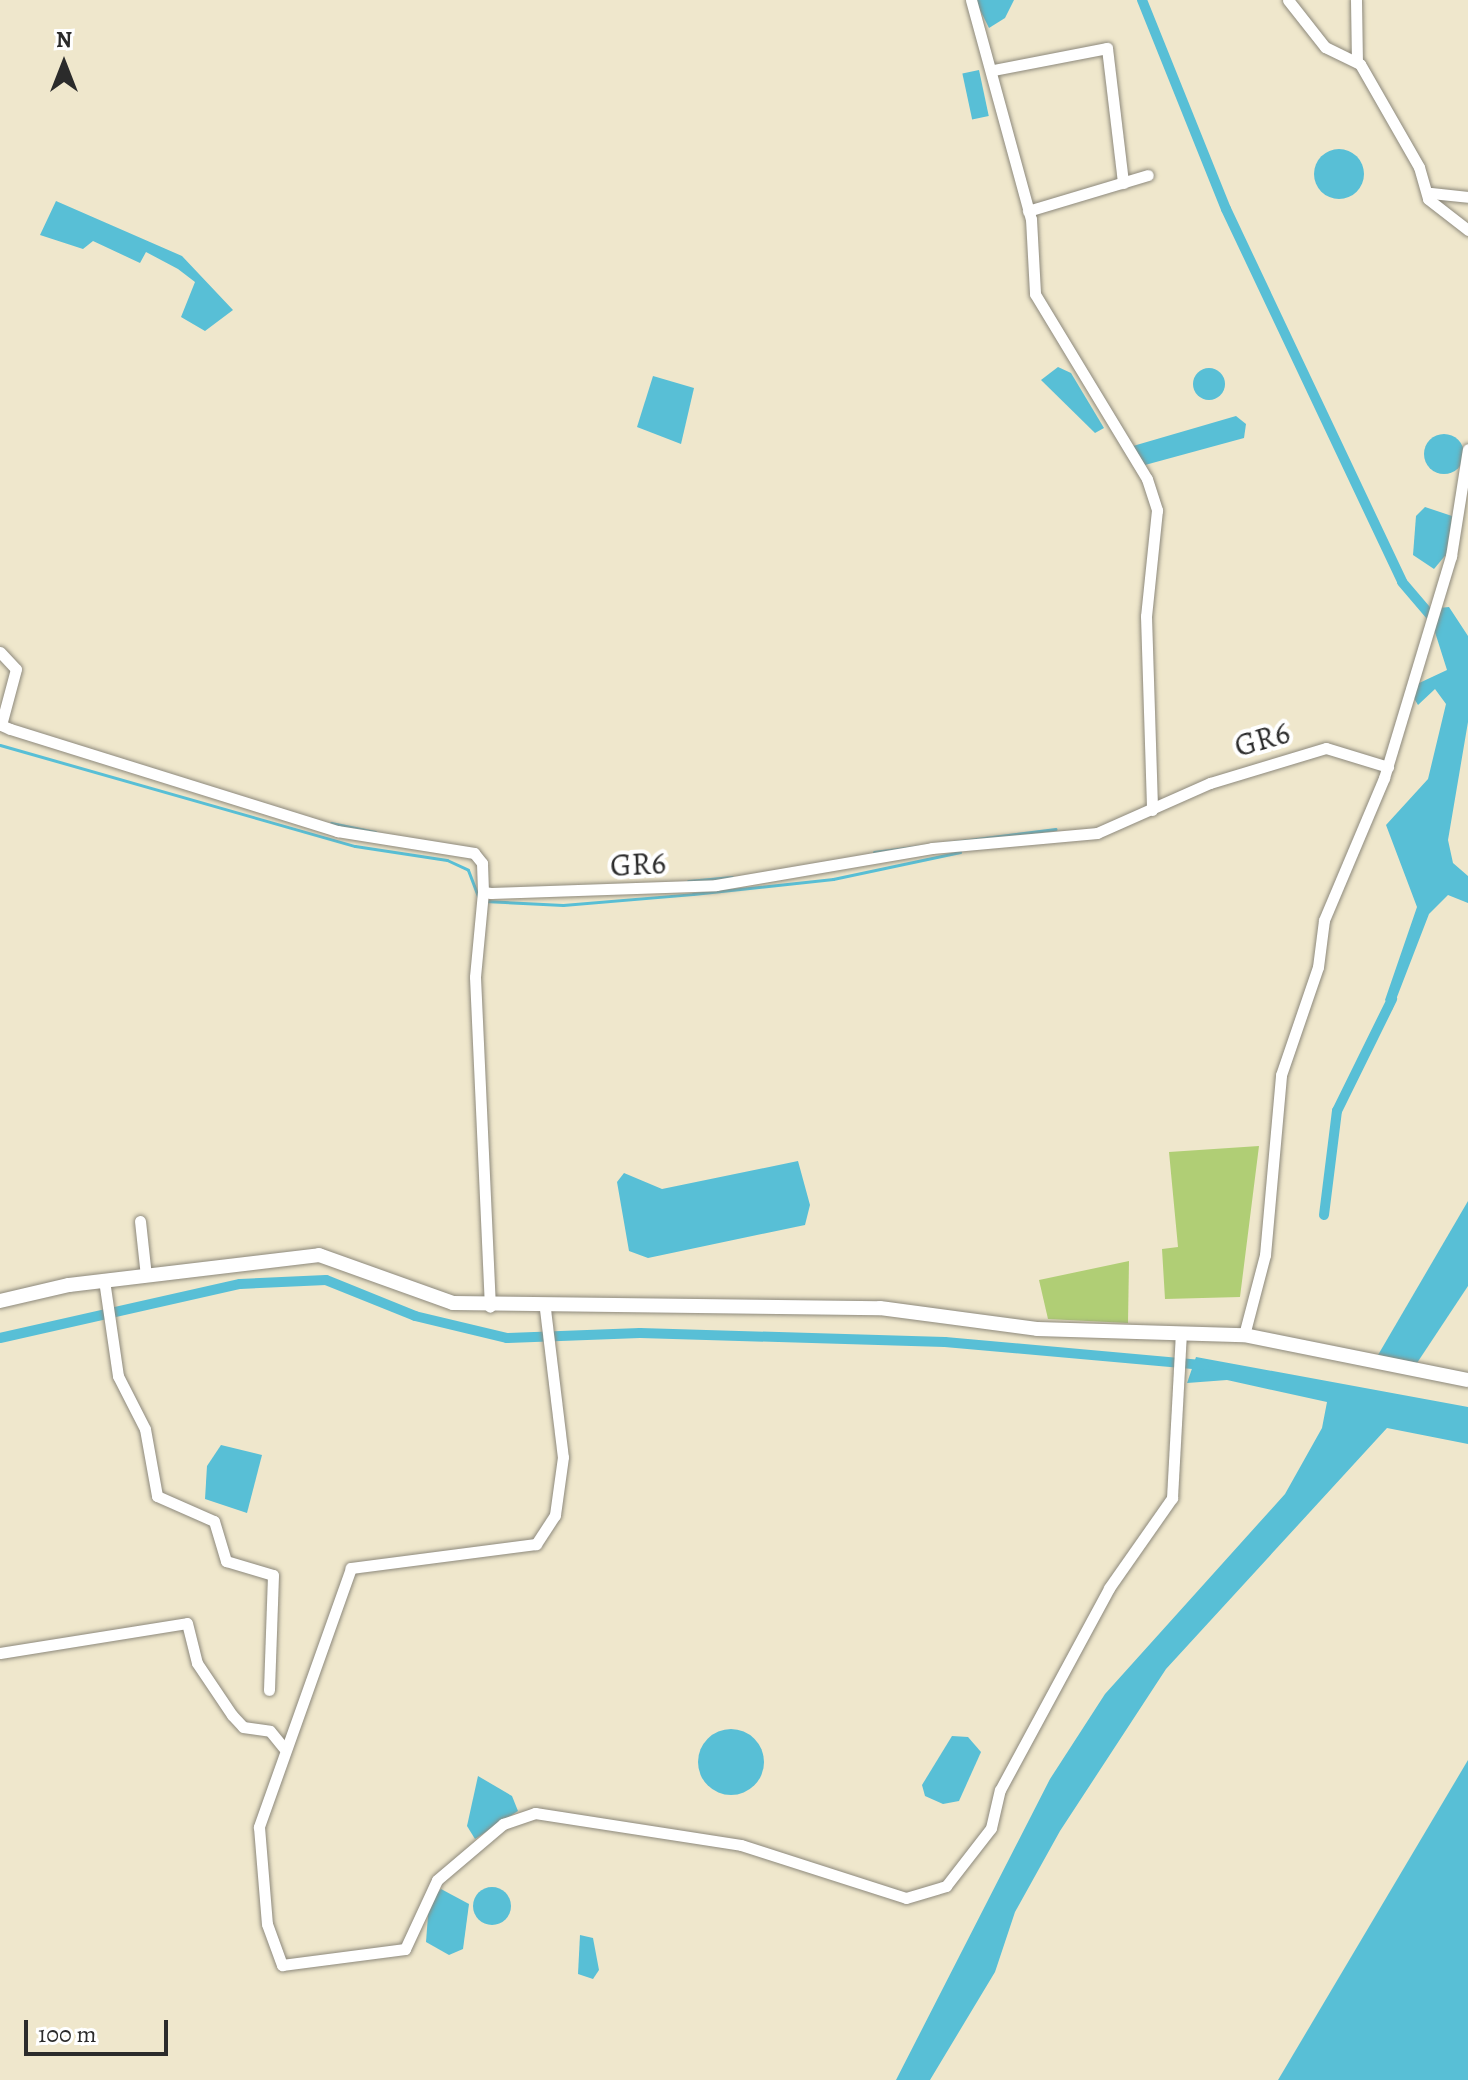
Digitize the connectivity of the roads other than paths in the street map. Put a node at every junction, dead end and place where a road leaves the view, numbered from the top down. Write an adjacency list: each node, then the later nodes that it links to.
1 (971, 0): 5 (street)
2 (1288, 0): 4 (street)
3 (1356, 0): 4 (street)
4 (1357, 62): 8 (street)
5 (993, 70): 7 (street); 10 (street)
6 (1148, 175): 7 (street)
7 (1123, 183): 10 (street)
8 (1431, 193): 9 (street); 11 (street)
9 (1468, 197)
10 (1028, 211): 16 (street)
11 (1468, 230)
12 (1468, 449): 15 (street)
13 (0, 652): 14 (street)
14 (0, 726): 17 (street)
15 (1388, 767): 16 (street, GR6); 24 (street)
16 (1152, 810): 17 (street, GR6)
17 (483, 892): 22 (street)
18 (140, 1221): 19 (street)
19 (146, 1276): 20 (main road); 22 (main road)
20 (104, 1280): 21 (main road); 28 (street)
21 (0, 1301)
22 (490, 1307): 23 (main road)
23 (546, 1313): 25 (main road); 29 (street)
24 (1244, 1335): 25 (main road); 26 (main road)
25 (1181, 1339): 29 (street)
26 (1468, 1380)
27 (0, 1653): 29 (street)
28 (269, 1690)
29 (283, 1747)

